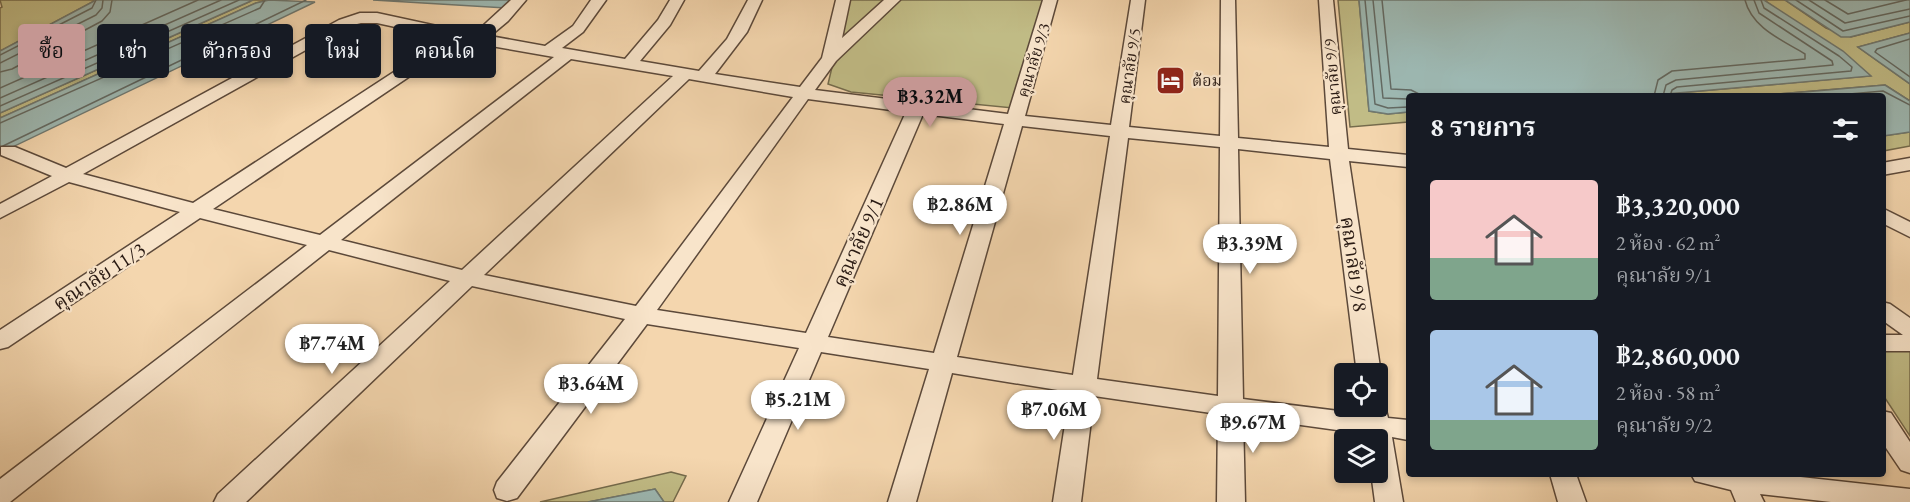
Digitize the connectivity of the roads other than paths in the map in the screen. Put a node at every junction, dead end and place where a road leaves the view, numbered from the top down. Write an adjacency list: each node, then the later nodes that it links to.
1 (519, 0): 12 (street)
2 (599, 0): 14 (street)
3 (677, 0): 17 (street)
4 (755, 0): 18 (street)
5 (843, 0): 16 (street)
6 (893, 0): 16 (street)
7 (1050, 0): 22 (street, คุณาลัย 9/3)
8 (1138, 0): 23 (street, คุณาลัย 9/5)
9 (1228, 0): 24 (street)
10 (1326, 0): 26 (street, คุณาลัย 9/9)
11 (404, 24): 30 (street)
12 (496, 24)
13 (496, 41): 14 (street)
14 (548, 51): 15 (street)
15 (568, 54): 17 (street); 35 (street)
16 (830, 58): 20 (street)
17 (628, 65): 18 (street)
18 (694, 76): 20 (street); 36 (street)
19 (396, 78): 31 (street, คุณาลัย 11/3)
20 (803, 93): 21 (street); 38 (street)
21 (917, 108): 22 (street); 41 (street, คุณาลัย 9/1)
22 (1015, 120): 23 (street); 44 (street, คุณาลัย 9/3)
23 (1119, 131): 24 (street); 46 (street, คุณาลัย 9/5)
24 (1229, 143): 26 (street); 47 (street)
25 (8, 151): 30 (street)
26 (1339, 154): 27 (street); 45 (street, คุณาลัย 9/8)
27 (1406, 161)
28 (1910, 164): 29 (street)
29 (1886, 168)
30 (66, 175): 31 (street); 32 (street)
31 (198, 211): 35 (street); 40 (street, คุณาลัย 11/3)
32 (0, 212)
33 (1886, 216): 34 (street)
34 (1910, 231)
35 (327, 242): 36 (street); 58 (street)
36 (466, 278): 38 (street); 60 (street)
37 (1886, 312): 39 (street)
38 (641, 315): 41 (street); 57 (street)
39 (1910, 329)
40 (0, 341)
41 (813, 342): 44 (street); 61 (street, คุณาลัย 9/1)
42 (1886, 343): 43 (street)
43 (1910, 343)
44 (942, 363): 46 (street); 62 (street, คุณาลัย 9/3)
45 (1368, 363)
46 (1084, 386): 47 (street); 63 (street, คุณาลัย 9/5)
47 (1231, 406): 48 (street); 64 (street)
48 (1334, 413)
49 (1375, 417): 65 (street)
50 (1377, 417): 52 (street)
51 (1886, 426): 53 (street)
52 (1406, 429)
53 (1910, 463)
54 (1564, 477): 66 (street)
55 (1714, 477): 56 (street)
56 (1742, 486): 59 (street)
57 (507, 490)
58 (0, 494)
59 (1910, 500)
60 (228, 502)
61 (743, 502)
62 (902, 502)
63 (1067, 502)
64 (1232, 502)
65 (1389, 502)
66 (1572, 502)

